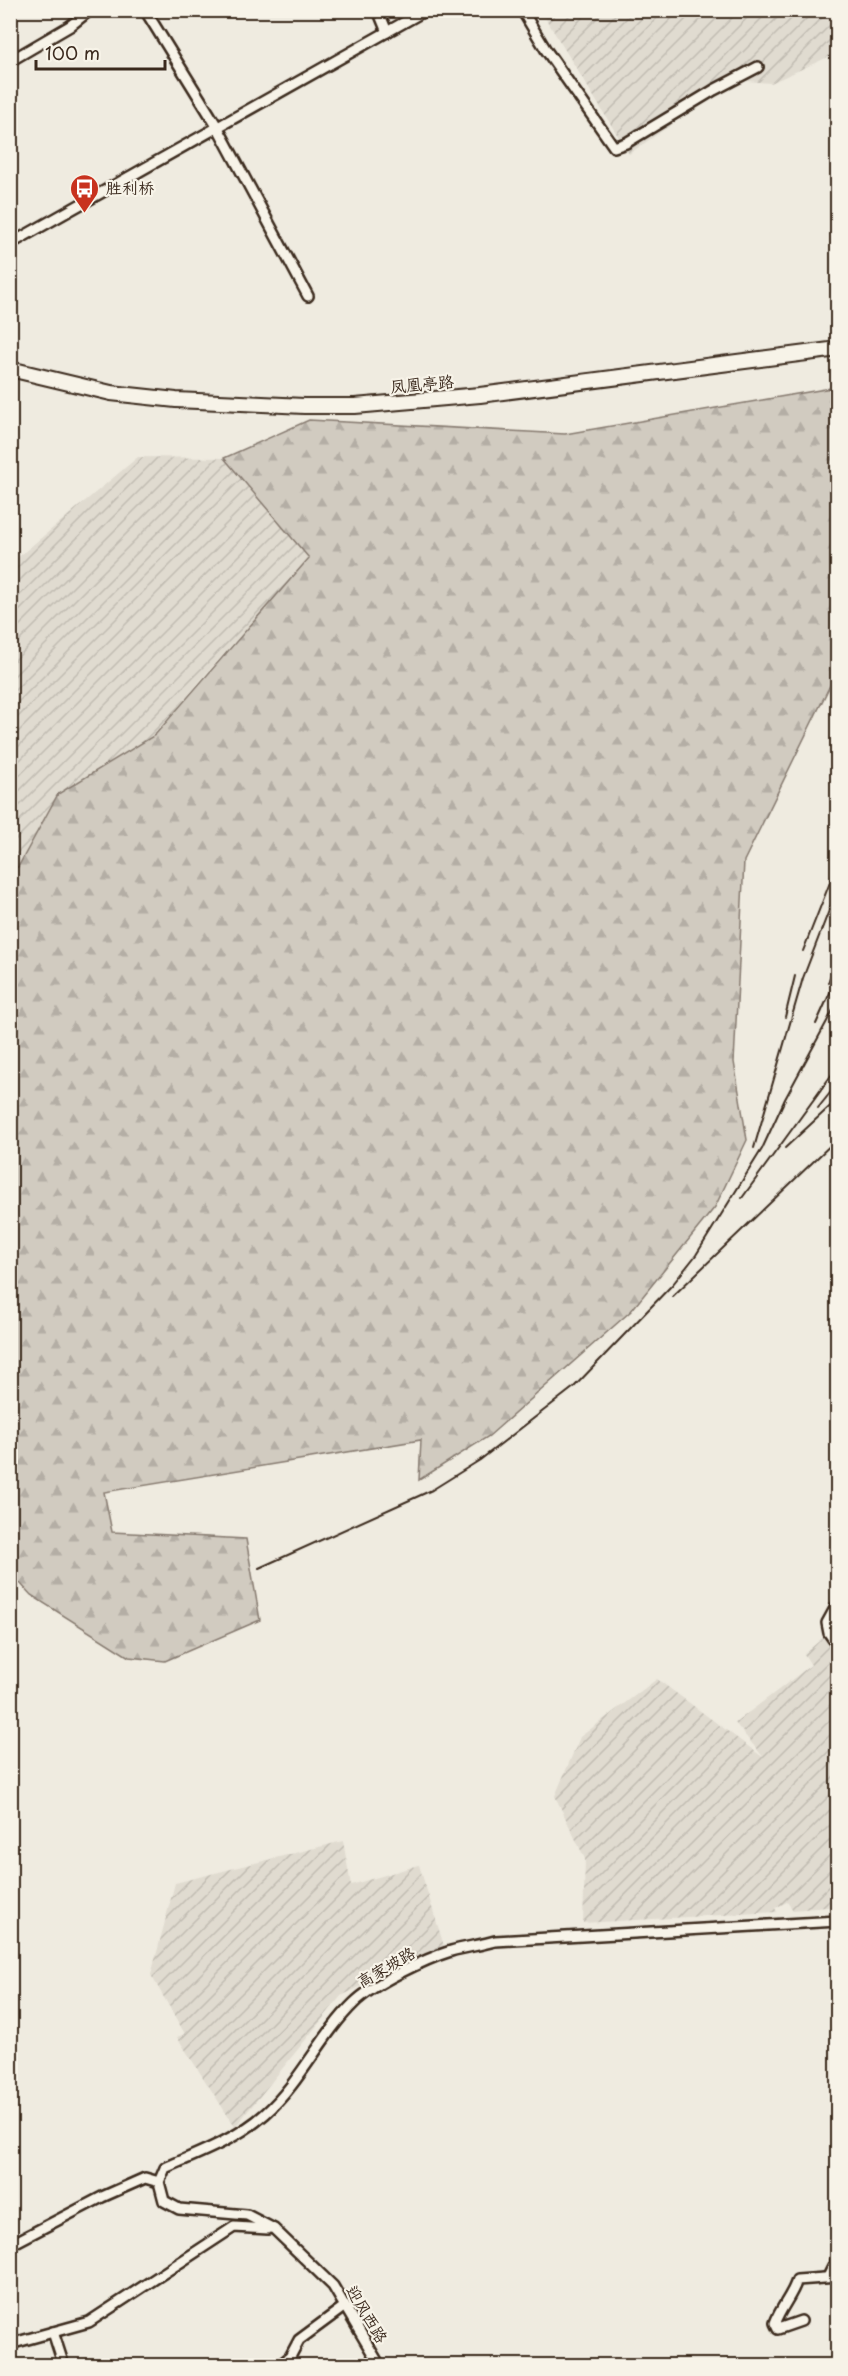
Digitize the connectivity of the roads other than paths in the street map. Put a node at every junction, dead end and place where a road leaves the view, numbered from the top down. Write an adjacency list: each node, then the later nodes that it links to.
1 (90, 10): 7 (street)
2 (145, 10): 9 (street)
3 (378, 10): 6 (street)
4 (426, 10): 6 (street)
5 (522, 10): 8 (street)
6 (387, 32): 9 (street)
7 (10, 61)
8 (758, 67)
9 (218, 128): 10 (street); 11 (street)
10 (10, 244)
11 (308, 296)
12 (837, 349): 13 (street, 凤凰亭路)
13 (10, 369)
14 (837, 1603): 15 (street)
15 (837, 1646)
16 (837, 1921): 17 (street, 高家坡路)
17 (159, 2182): 18 (street); 19 (street)
18 (274, 2229): 22 (street, 迎风西路); 24 (street)
19 (10, 2245)
20 (837, 2257): 21 (street)
21 (833, 2277): 23 (street)
22 (345, 2306): 27 (street); 28 (street, 迎风西路)
23 (801, 2322)
24 (53, 2332): 25 (street); 26 (street)
25 (10, 2344)
26 (64, 2366)
27 (279, 2366)
28 (380, 2366)

